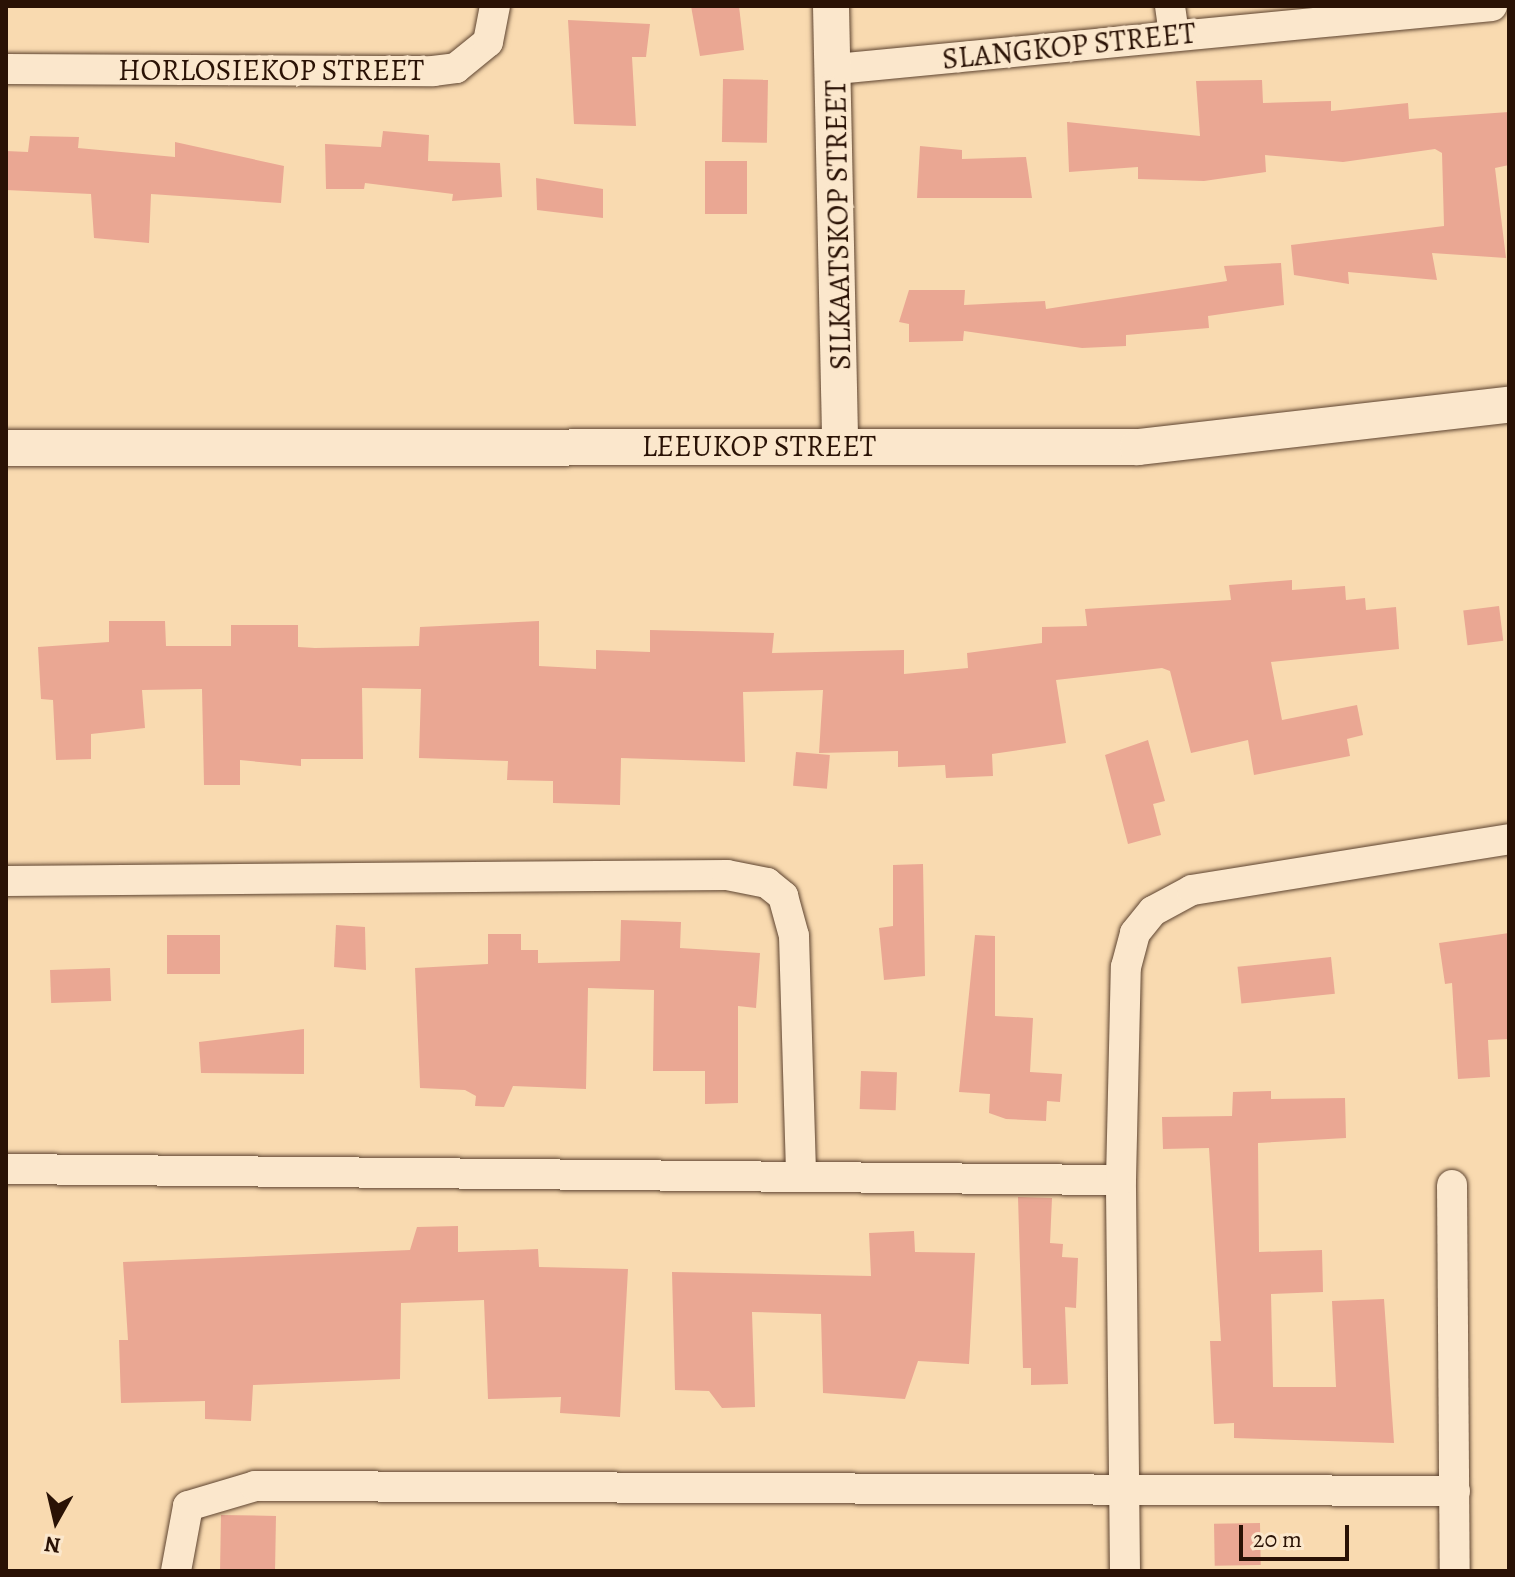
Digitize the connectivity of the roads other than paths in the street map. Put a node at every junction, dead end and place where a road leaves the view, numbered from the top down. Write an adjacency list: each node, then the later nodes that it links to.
1 (495, 6): 5 (street, HORLOSIEKOP STREET)
2 (831, 6): 6 (street, SILKAATSKOP STREET)
3 (1492, 6): 4 (street, SLANGKOP STREET)
4 (1172, 21): 6 (street, SLANGKOP STREET)
5 (6, 69)
6 (836, 69): 8 (street, SILKAATSKOP STREET)
7 (1509, 405): 8 (street, LEEUKOP STREET)
8 (840, 444): 9 (street, LEEUKOP STREET)
9 (6, 448)
10 (1509, 839): 14 (street)
11 (6, 881): 13 (street)
12 (6, 1169): 13 (street)
13 (801, 1177): 14 (street)
14 (1121, 1180): 16 (street)
15 (1452, 1185): 17 (street)
16 (1125, 1491): 17 (street); 18 (street); 19 (street)
17 (1455, 1491): 20 (street)
18 (176, 1571)
19 (1125, 1571)
20 (1455, 1571)

